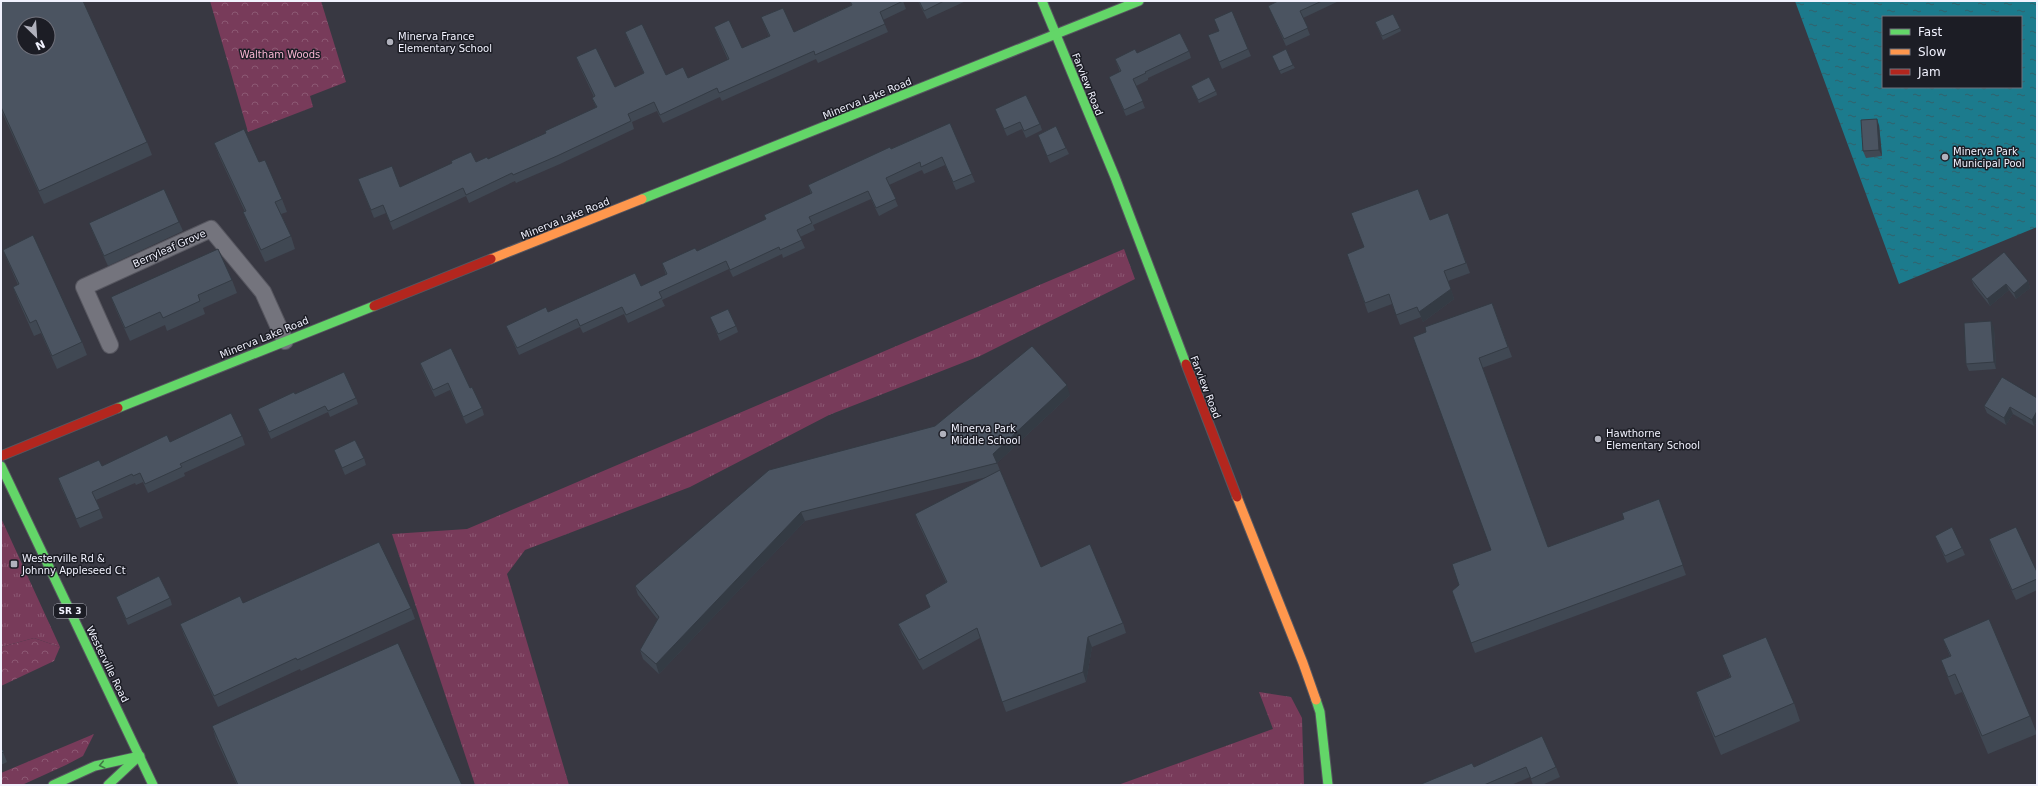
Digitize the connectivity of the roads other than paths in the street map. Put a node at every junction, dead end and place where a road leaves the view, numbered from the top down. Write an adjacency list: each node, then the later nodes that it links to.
1 (1042, 1): 3 (street, Farview Road)
2 (1138, 1): 3 (street, Minerva Lake Road)
3 (1056, 35): 4 (street, Minerva Lake Road); 12 (street, Farview Road)
4 (285, 341): 5 (street, Berryleaf Grove); 6 (street, Minerva Lake Road)
5 (110, 345)
6 (1, 456)
7 (1, 466): 8 (street, Westerville Road / SR 3)
8 (140, 756): 9 (street, one-way to 9); 10 (street); 11 (street, Westerville Road / SR 3)
9 (53, 785)
10 (108, 785)
11 (153, 785)
12 (1328, 785)

